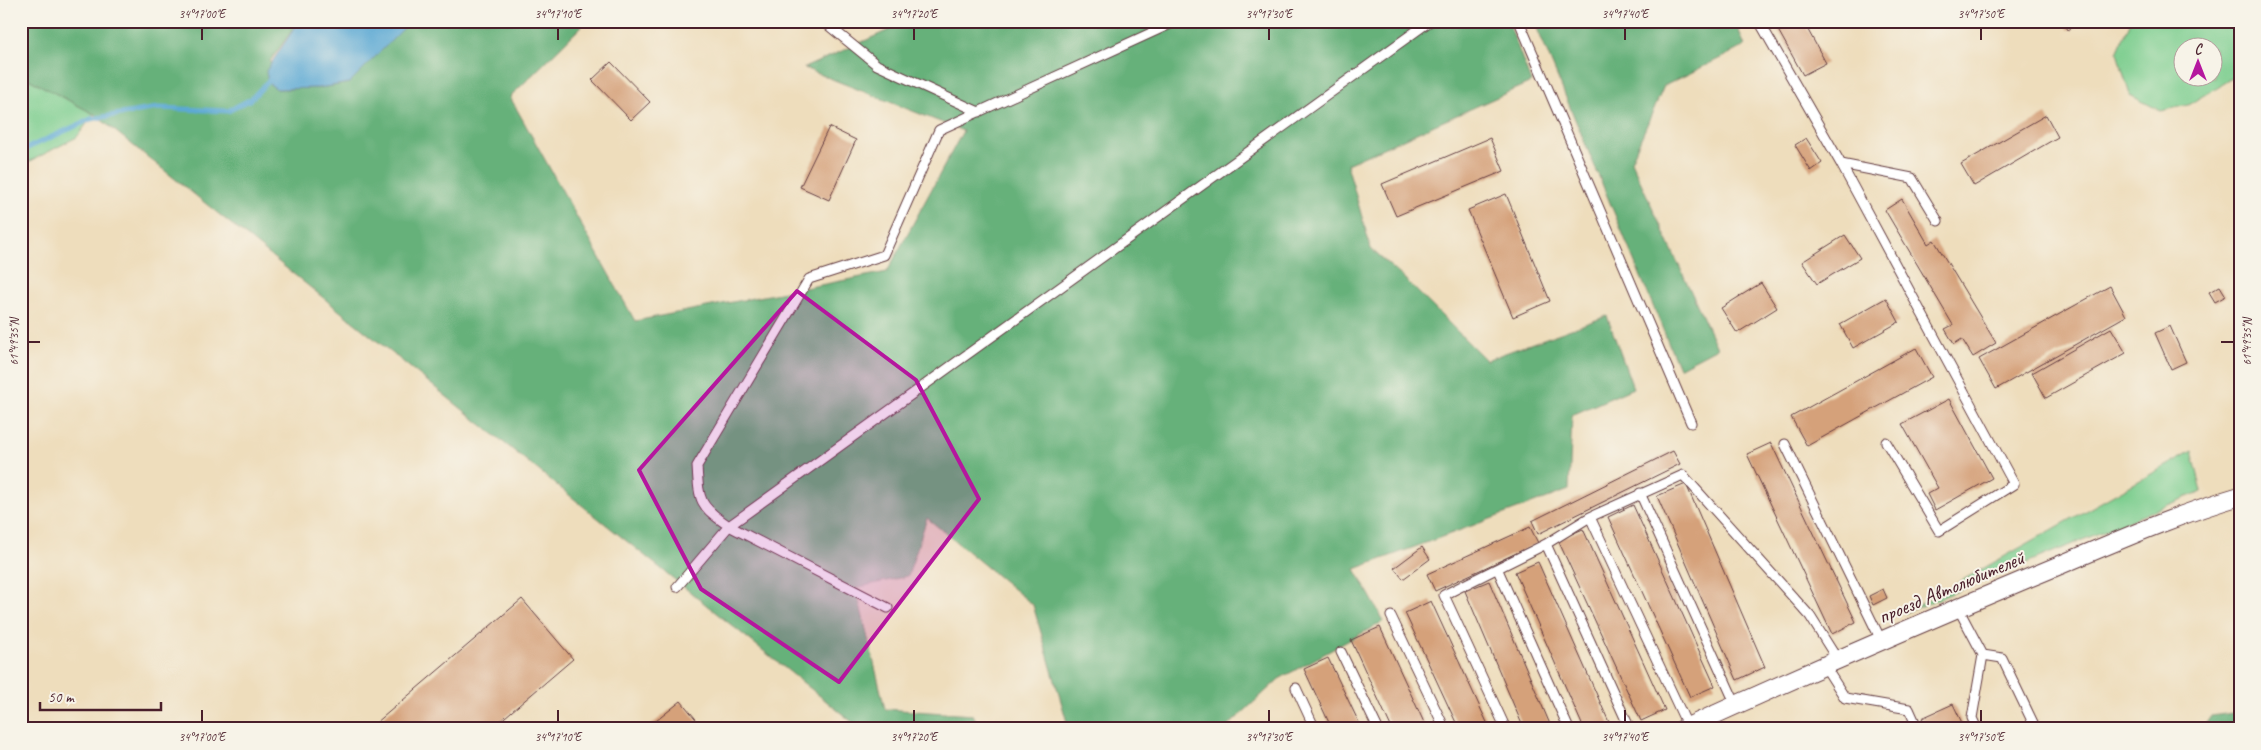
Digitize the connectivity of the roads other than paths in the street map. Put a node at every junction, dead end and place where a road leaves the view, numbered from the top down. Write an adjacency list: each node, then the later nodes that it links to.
1 (822, 21): 6 (lane)
2 (1177, 21): 6 (lane)
3 (1430, 21): 15 (lane)
4 (1518, 21): 9 (lane)
5 (1759, 21): 7 (lane)
6 (979, 112): 15 (lane)
7 (1841, 164): 8 (lane); 10 (lane)
8 (1938, 221)
9 (1691, 423)
10 (1886, 442)
11 (1785, 444): 22 (lane)
12 (1640, 493): 14 (lane); 25 (lane); 27 (lane)
13 (2240, 496): 20 (street, проезд Автолюбителей)
14 (1590, 517): 16 (lane); 28 (lane)
15 (729, 526): 18 (lane); 19 (lane)
16 (1546, 544): 17 (lane); 34 (lane)
17 (1498, 570): 32 (lane); 33 (lane)
18 (677, 587)
19 (888, 608)
20 (1958, 608): 22 (street, проезд Автолюбителей); 24 (lane)
21 (1392, 616): 31 (lane)
22 (1881, 640): 25 (street, проезд Автолюбителей)
23 (1341, 652): 30 (lane)
24 (1983, 655): 36 (lane); 37 (lane)
25 (1830, 662): 27 (street, проезд Автолюбителей); 35 (lane)
26 (1296, 688): 29 (lane)
27 (1736, 705): 28 (street, проезд Автолюбителей)
28 (1686, 728)
29 (1315, 729)
30 (1378, 729)
31 (1445, 729)
32 (1506, 729)
33 (1569, 729)
34 (1630, 729)
35 (1918, 729)
36 (1976, 729)
37 (2036, 729)

